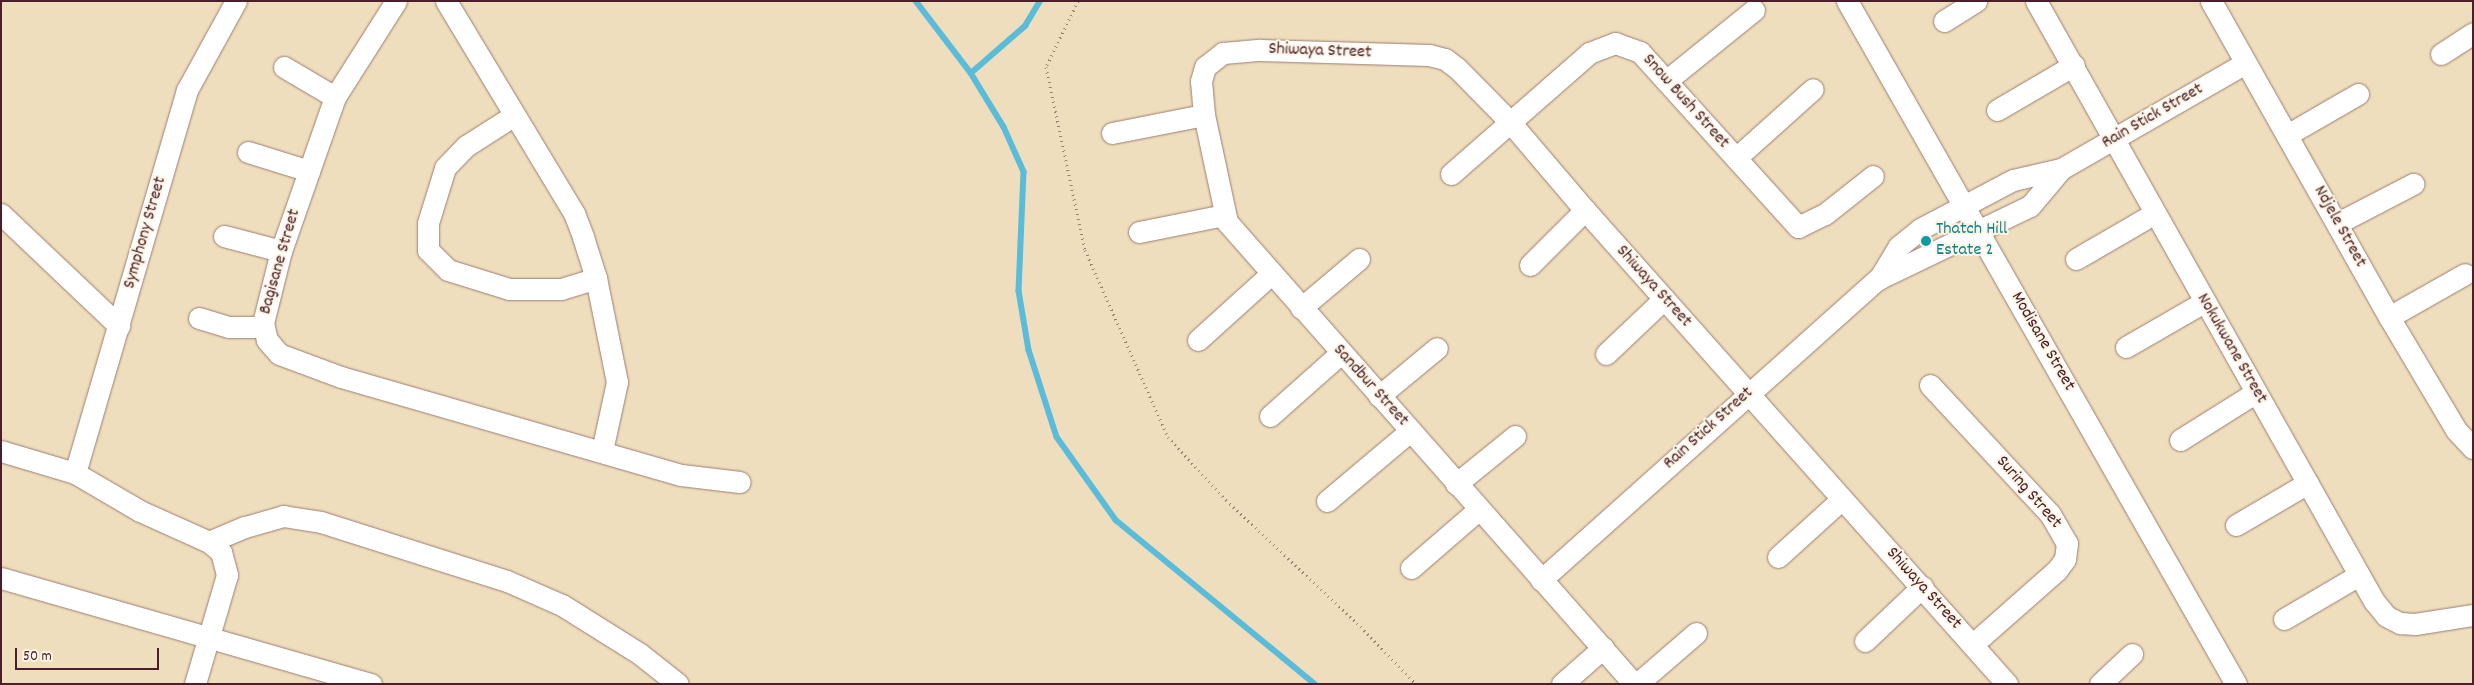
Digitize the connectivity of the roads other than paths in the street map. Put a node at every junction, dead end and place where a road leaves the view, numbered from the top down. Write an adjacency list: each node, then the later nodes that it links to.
1 (236, 1): 56 (street, Symphony Street)
2 (396, 1): 19 (street, Bagisane Street)
3 (446, 1): 22 (street)
4 (1847, 1): 34 (street, Modisane Street)
5 (1976, 1): 9 (street)
6 (2036, 1): 14 (street, Nokukwane Street)
7 (2211, 1): 13 (street, Ndjele Street)
8 (1754, 10): 16 (street)
9 (1944, 21)
10 (2473, 33): 12 (street)
11 (1223, 54): 21 (street, Sandbur Street); 23 (street, Shiwaya Street)
12 (2441, 54)
13 (2245, 63): 25 (street, Ndjele Street); 26 (street, Rain Stick Street)
14 (2074, 65): 20 (street); 26 (street, Nokukwane Street)
15 (284, 67): 19 (street)
16 (1666, 81): 23 (street, Snow Bush Street); 28 (street, Snow Bush Street)
17 (1813, 89): 28 (street)
18 (2358, 94): 25 (street)
19 (335, 97): 30 (street, Bagisane Street)
20 (1997, 110)
21 (1204, 115): 24 (street); 38 (street, Sandbur Street)
22 (513, 116): 49 (street); 49 (street)
23 (1510, 122): 31 (street, Snow Bush Street); 35 (street, Shiwaya Street)
24 (1112, 133)
25 (2287, 135): 39 (street, Ndjele Street)
26 (2114, 140): 29 (street, Rain Stick Street); 37 (street, Nokukwane Street)
27 (248, 152): 30 (street)
28 (1736, 158): 32 (street, Snow Bush Street)
29 (2061, 169): 34 (street, Rain Stick Street); 40 (street, Rain Stick Street)
30 (309, 171): 43 (street, Bagisane Street)
31 (1451, 174)
32 (1873, 176)
33 (2413, 184): 39 (street)
34 (1963, 207): 40 (street, Modisane Street); 50 (street, Rain Stick Street)
35 (1584, 210): 46 (street); 51 (street, Shiwaya Street)
36 (1, 214): 56 (street)
37 (2155, 214): 45 (street); 52 (street, Nokukwane Street)
38 (1224, 215): 41 (street); 47 (street, Sandbur Street)
39 (2338, 223): 54 (street, Ndjele Street)
40 (1977, 230): 50 (street, Rain Stick Street); 104 (street, Modisane Street)
41 (1139, 232)
42 (224, 236): 43 (street)
43 (281, 251): 57 (street, Bagisane Street)
44 (1359, 259): 53 (street)
45 (2076, 259)
46 (1530, 265)
47 (1271, 274): 53 (street, Sandbur Street); 58 (street)
48 (2465, 274): 54 (street)
49 (596, 278): 73 (street)
50 (1878, 279): 64 (street, Rain Stick Street)
51 (1664, 299): 62 (street); 64 (street, Shiwaya Street)
52 (2204, 302): 59 (street); 65 (street, Nokukwane Street)
53 (1300, 308): 61 (street, Sandbur Street)
54 (2389, 317): 71 (street, Ndjele Street)
55 (199, 318): 57 (street)
56 (119, 326): 74 (street, Symphony Street)
57 (264, 327): 73 (street, Bagisane Street)
58 (1198, 340)
59 (2126, 347)
60 (1437, 348): 66 (street)
61 (1341, 353): 66 (street, Sandbur Street); 67 (street)
62 (1606, 354)
63 (1930, 385): 94 (street, Suring Street)
64 (1748, 393): 78 (street, Shiwaya Street); 87 (street, Rain Stick Street)
65 (2255, 393): 70 (street); 76 (street, Nokukwane Street)
66 (1379, 396): 68 (street, Sandbur Street)
67 (1270, 416)
68 (1410, 431): 77 (street, Sandbur Street); 79 (street)
69 (1515, 436): 77 (street)
70 (2180, 440)
71 (2473, 448)
72 (1, 451): 74 (street)
73 (602, 451): 75 (street, Bagisane Street)
74 (76, 473): 82 (street)
75 (740, 482)
76 (2308, 483): 81 (street); 85 (street, Nokukwane Street)
77 (1456, 484): 80 (street, Sandbur Street)
78 (1842, 499): 83 (street); 88 (street, Shiwaya Street)
79 (1327, 502)
80 (1478, 510): 84 (street); 87 (street, Sandbur Street)
81 (2236, 525)
82 (209, 542): 92 (street); 100 (street)
83 (1778, 557)
84 (1411, 568)
85 (2359, 575): 89 (street, Nokukwane Street); 90 (street)
86 (1, 578): 92 (street)
87 (1541, 580): 95 (street, Sandbur Street)
88 (1922, 587): 93 (street); 94 (street, Shiwaya Street)
89 (2473, 615)
90 (2284, 619)
91 (1696, 633): 102 (street)
92 (209, 640): 98 (street); 99 (street)
93 (1865, 641)
94 (1974, 644): 97 (street, Shiwaya Street)
95 (1603, 648): 101 (street); 102 (street, Sandbur Street)
96 (2132, 654): 103 (street)
97 (2001, 682)
98 (195, 684)
99 (371, 684)
100 (678, 684)
101 (1562, 684)
102 (1636, 684)
103 (2100, 684)
104 (2236, 684)

